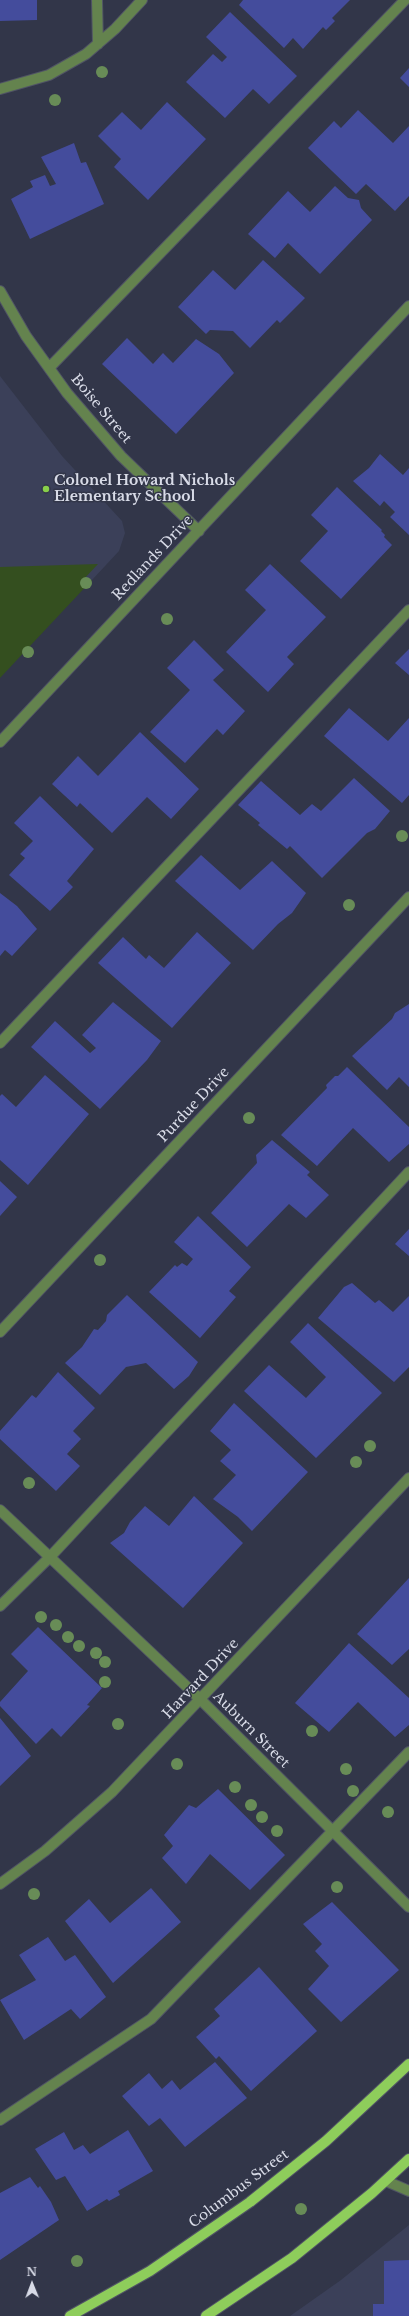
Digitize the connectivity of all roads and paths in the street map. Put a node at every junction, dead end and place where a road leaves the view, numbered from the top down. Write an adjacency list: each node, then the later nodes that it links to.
1 (97, 0): 4 (street)
2 (142, 0): 4 (street)
3 (405, 0): 8 (street)
4 (98, 44): 5 (street)
5 (0, 89)
6 (0, 290): 8 (street, Boise Street)
7 (409, 306): 9 (street, Redlands Drive)
8 (49, 368): 9 (street, Boise Street)
9 (199, 530): 11 (street, Redlands Drive)
10 (409, 610): 13 (street)
11 (0, 742)
12 (409, 897): 15 (street, Purdue Drive)
13 (0, 1043)
14 (409, 1172): 18 (street)
15 (0, 1332)
16 (409, 1478): 20 (street, Harvard Drive)
17 (0, 1510): 18 (street, Auburn Street)
18 (50, 1557): 19 (street); 20 (street, Auburn Street)
19 (0, 1606)
20 (201, 1700): 22 (street, Auburn Street); 23 (street, Harvard Drive)
21 (409, 1752): 22 (street)
22 (334, 1832): 24 (street, Auburn Street); 26 (street)
23 (0, 1884)
24 (409, 1907)
25 (409, 2064): 30 (main road, Columbus Street)
26 (0, 2120)
27 (409, 2159): 28 (main road)
28 (386, 2181): 29 (street); 31 (main road)
29 (409, 2191)
30 (70, 2316)
31 (206, 2316)

